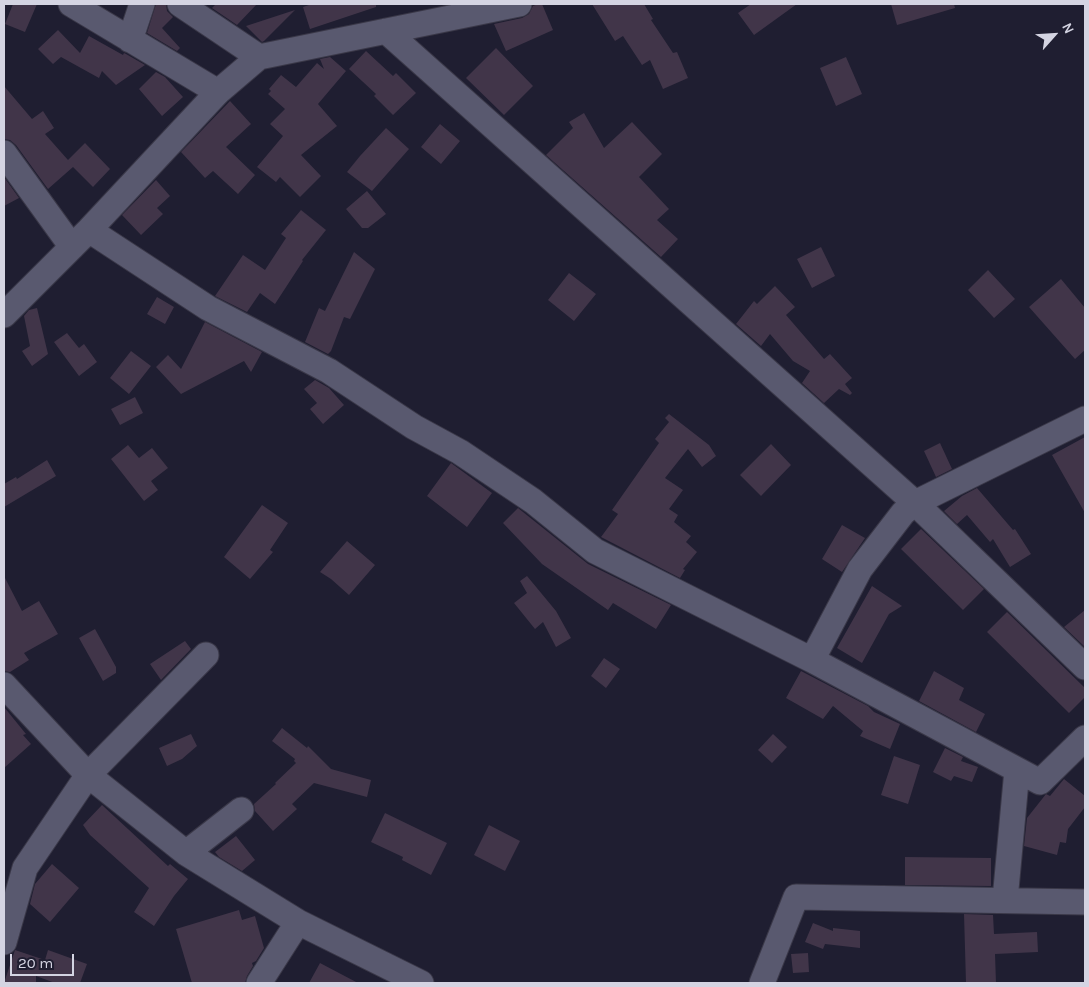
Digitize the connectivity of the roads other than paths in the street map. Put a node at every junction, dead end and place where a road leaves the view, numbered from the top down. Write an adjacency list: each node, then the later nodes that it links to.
1 (71, 4): 7 (street)
2 (142, 4): 7 (street)
3 (180, 4): 5 (street)
4 (519, 4): 6 (street)
5 (211, 12): 8 (street)
6 (386, 31): 8 (street); 14 (street)
7 (130, 40): 9 (street)
8 (259, 57): 9 (street)
9 (218, 92): 11 (street)
10 (4, 153): 11 (street)
11 (80, 238): 12 (street); 16 (street)
12 (4, 315)
13 (1085, 419): 14 (street)
14 (915, 503): 16 (street); 17 (street)
15 (206, 655): 21 (street)
16 (812, 660): 20 (street)
17 (1085, 667)
18 (4, 685): 21 (street)
19 (1085, 738): 20 (street)
20 (1017, 770): 24 (street)
21 (88, 775): 23 (street); 27 (street)
22 (240, 810): 23 (street)
23 (186, 853): 26 (street)
24 (1005, 900): 25 (street); 30 (street)
25 (1085, 902)
26 (298, 922): 28 (street); 29 (street)
27 (4, 942)
28 (259, 983)
29 (421, 983)
30 (762, 983)

